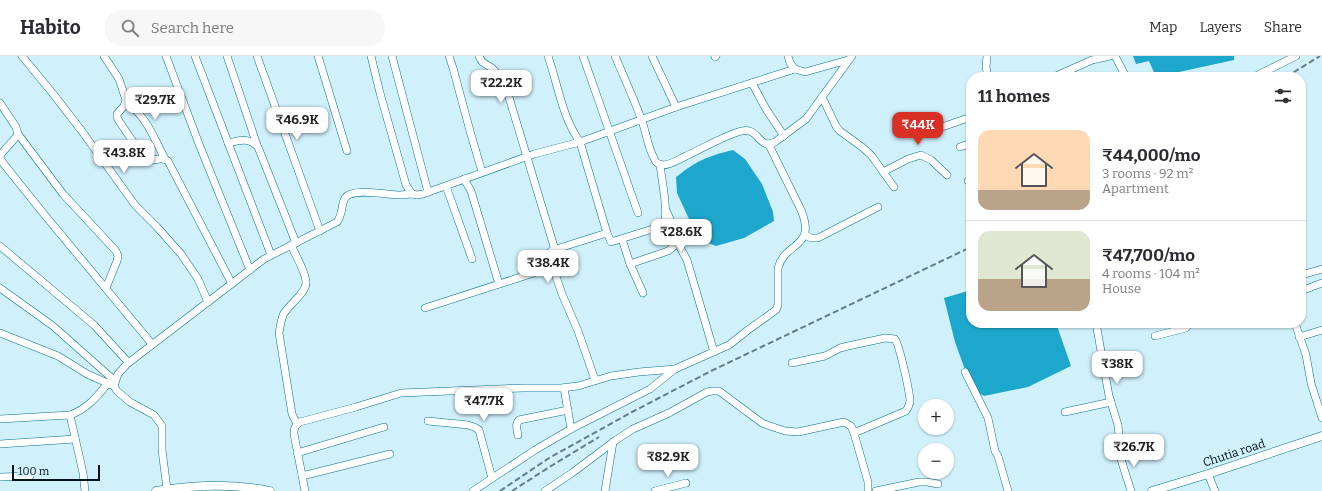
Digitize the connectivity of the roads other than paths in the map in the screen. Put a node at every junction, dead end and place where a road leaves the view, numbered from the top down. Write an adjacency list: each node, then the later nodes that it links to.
1 (22, 56): 82 (street)
2 (104, 56): 30 (street)
3 (166, 56): 73 (street)
4 (195, 56): 39 (street)
5 (228, 56): 42 (street)
6 (257, 56): 60 (street)
7 (318, 56): 44 (street)
8 (371, 56): 56 (street)
9 (392, 56): 55 (street)
10 (449, 56): 49 (street)
11 (480, 56): 46 (street)
12 (548, 56): 38 (street)
13 (583, 56): 35 (street)
14 (615, 56): 33 (street)
15 (652, 56): 31 (street)
16 (788, 56): 22 (street)
17 (987, 56): 23 (street)
18 (1110, 56): 24 (street)
19 (1115, 56): 25 (street)
20 (1296, 56): 26 (street)
21 (850, 58): 22 (street); 28 (street)
22 (795, 69): 27 (street)
23 (987, 72)
24 (1065, 72)
25 (1123, 72)
26 (1264, 72)
27 (752, 83): 31 (street); 37 (street)
28 (822, 98): 37 (street); 50 (street)
29 (0, 103): 36 (street)
30 (126, 103): 47 (street); 47 (street)
31 (676, 107): 33 (street)
32 (966, 119): 34 (street)
33 (642, 120): 35 (street); 48 (street)
34 (940, 128)
35 (609, 132): 38 (street); 59 (street)
36 (18, 134): 45 (street); 79 (street)
37 (784, 136): 41 (street)
38 (580, 142): 46 (street); 61 (street)
39 (228, 143): 42 (street); 68 (street)
40 (966, 144): 43 (street)
41 (769, 145): 48 (street); 62 (street)
42 (258, 147): 65 (street)
43 (960, 147)
44 (347, 151)
45 (0, 157): 79 (street)
46 (526, 157): 49 (street); 67 (street)
47 (165, 159): 76 (street)
48 (660, 164): 58 (street)
49 (482, 172): 52 (street)
50 (883, 172): 51 (street); 54 (street)
51 (947, 175)
52 (464, 179): 53 (street); 77 (street)
53 (446, 186): 55 (street); 69 (street)
54 (894, 187)
55 (428, 192): 56 (street)
56 (412, 194): 60 (street)
57 (878, 207): 62 (street)
58 (666, 208): 63 (street); 64 (street)
59 (638, 213)
60 (320, 232): 65 (street)
61 (607, 233): 63 (street); 67 (street)
62 (805, 235): 92 (street)
63 (622, 240): 70 (street)
64 (676, 240): 70 (street); 92 (street)
65 (294, 244): 68 (street); 107 (street)
66 (0, 246): 93 (street)
67 (555, 250): 71 (street)
68 (271, 255): 73 (street)
69 (472, 259)
70 (630, 264): 81 (street)
71 (552, 267): 77 (street); 97 (street)
72 (1322, 269): 74 (street)
73 (250, 270): 76 (street)
74 (1306, 274)
75 (1322, 283): 80 (street)
76 (232, 284): 82 (street)
77 (499, 284): 83 (street)
78 (0, 288): 98 (street)
79 (106, 288): 91 (street)
80 (1306, 289)
81 (643, 293)
82 (208, 302): 91 (street)
83 (425, 308)
84 (1097, 328): 100 (street)
85 (1186, 328): 89 (street)
86 (1296, 328): 90 (street)
87 (1322, 330): 90 (street)
88 (0, 333): 98 (street)
89 (1155, 336)
90 (1299, 337): 104 (street)
91 (152, 344): 93 (street)
92 (714, 352): 95 (street)
93 (128, 362): 98 (street)
94 (792, 363): 110 (street)
95 (675, 369): 97 (street); 109 (street)
96 (965, 372): 136 (street)
97 (595, 380): 99 (street)
98 (112, 383): 103 (street); 125 (street)
99 (564, 388): 101 (street); 107 (street)
100 (1111, 402): 102 (street); 137 (street)
101 (568, 410): 109 (street); 111 (street)
102 (1066, 412)
103 (70, 415): 105 (street); 113 (street)
104 (1322, 418)
105 (0, 419)
106 (428, 421): 122 (street)
107 (297, 424): 116 (street)
108 (384, 427): 116 (street)
109 (571, 429): 122 (street)
110 (854, 433): 114 (street); 134 (street)
111 (518, 435)
112 (1322, 436): 118 (street, Chutia road)
113 (76, 439): 115 (street); 126 (street)
114 (613, 442): 131 (street); 132 (street)
115 (0, 444)
116 (297, 452): 120 (street)
117 (390, 454): 120 (street)
118 (1208, 474): 138 (street, Chutia road); 139 (street)
119 (30, 476): 121 (street)
120 (302, 476): 129 (street)
121 (0, 477)
122 (492, 478): 130 (street)
123 (686, 483): 133 (street)
124 (938, 484): 135 (street)
125 (167, 489): 127 (street); 128 (street)
126 (85, 491)
127 (156, 491)
128 (270, 491)
129 (305, 491)
130 (473, 491)
131 (545, 491)
132 (605, 491)
133 (655, 491)
134 (868, 491)
135 (876, 491)
136 (1008, 491)
137 (1131, 491)
138 (1152, 491)
139 (1215, 491)

